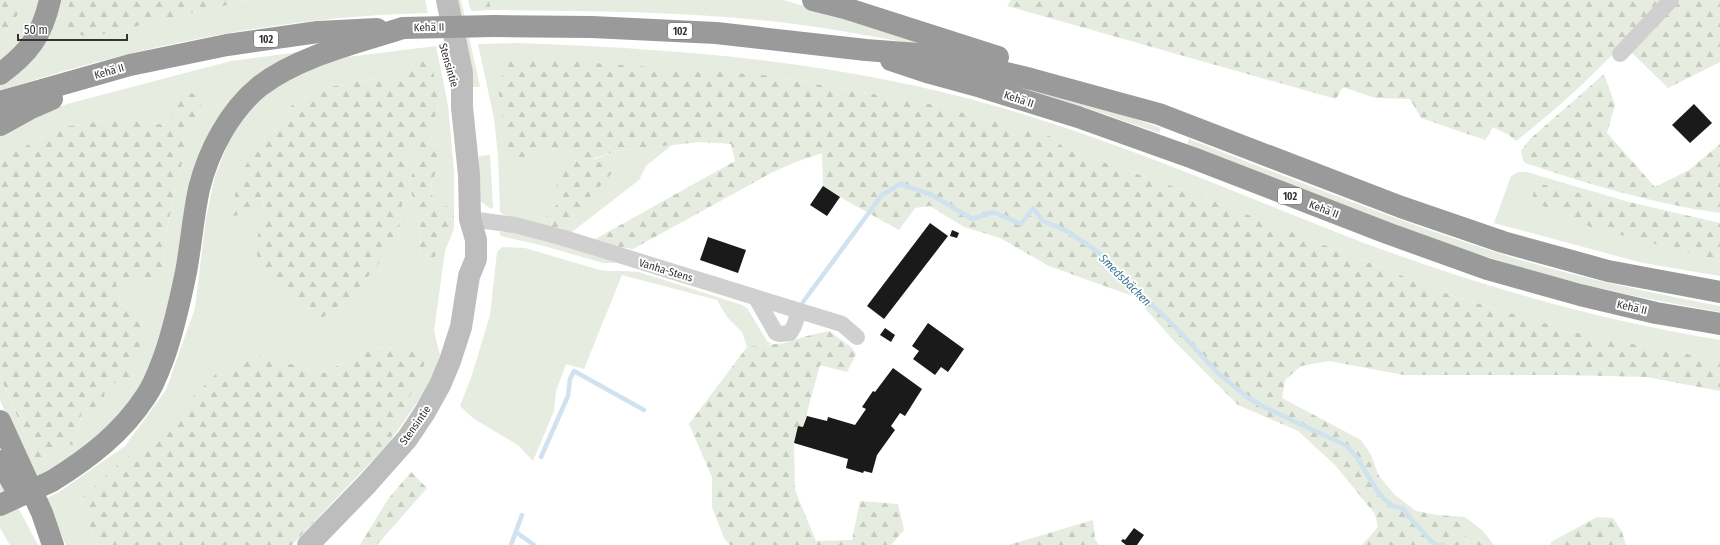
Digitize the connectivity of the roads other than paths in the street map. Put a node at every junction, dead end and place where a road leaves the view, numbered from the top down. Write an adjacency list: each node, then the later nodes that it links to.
1 (50, 0): 10 (highway)
2 (433, 0): 12 (main road, Stensintie)
3 (447, 0): 12 (main road, Stensintie)
4 (813, 0): 13 (highway)
5 (1671, 0): 8 (street)
6 (403, 28): 7 (highway, Kehä II / 102, bridge); 9 (highway, Kehä II / 102); 23 (highway, bridge)
7 (866, 50): 13 (highway, Kehä II / 102); 19 (highway, Kehä II / 102)
8 (1620, 54)
9 (130, 65): 11 (highway, Kehä II / 102); 14 (highway)
10 (0, 74)
11 (0, 102)
12 (462, 107): 15 (main road, Stensintie)
13 (1159, 114): 16 (highway, Kehä II / 102)
14 (0, 125)
15 (470, 219): 17 (street, Vanha-Stens); 26 (main road, Stensintie)
16 (1720, 292)
17 (756, 298): 18 (street, Vanha-Stens); 18 (street)
18 (799, 312): 20 (street, Vanha-Stens)
19 (1720, 324)
20 (857, 337)
21 (0, 421): 25 (highway)
22 (0, 461): 24 (highway)
23 (0, 506)
24 (45, 545)
25 (53, 545)
26 (308, 545)

